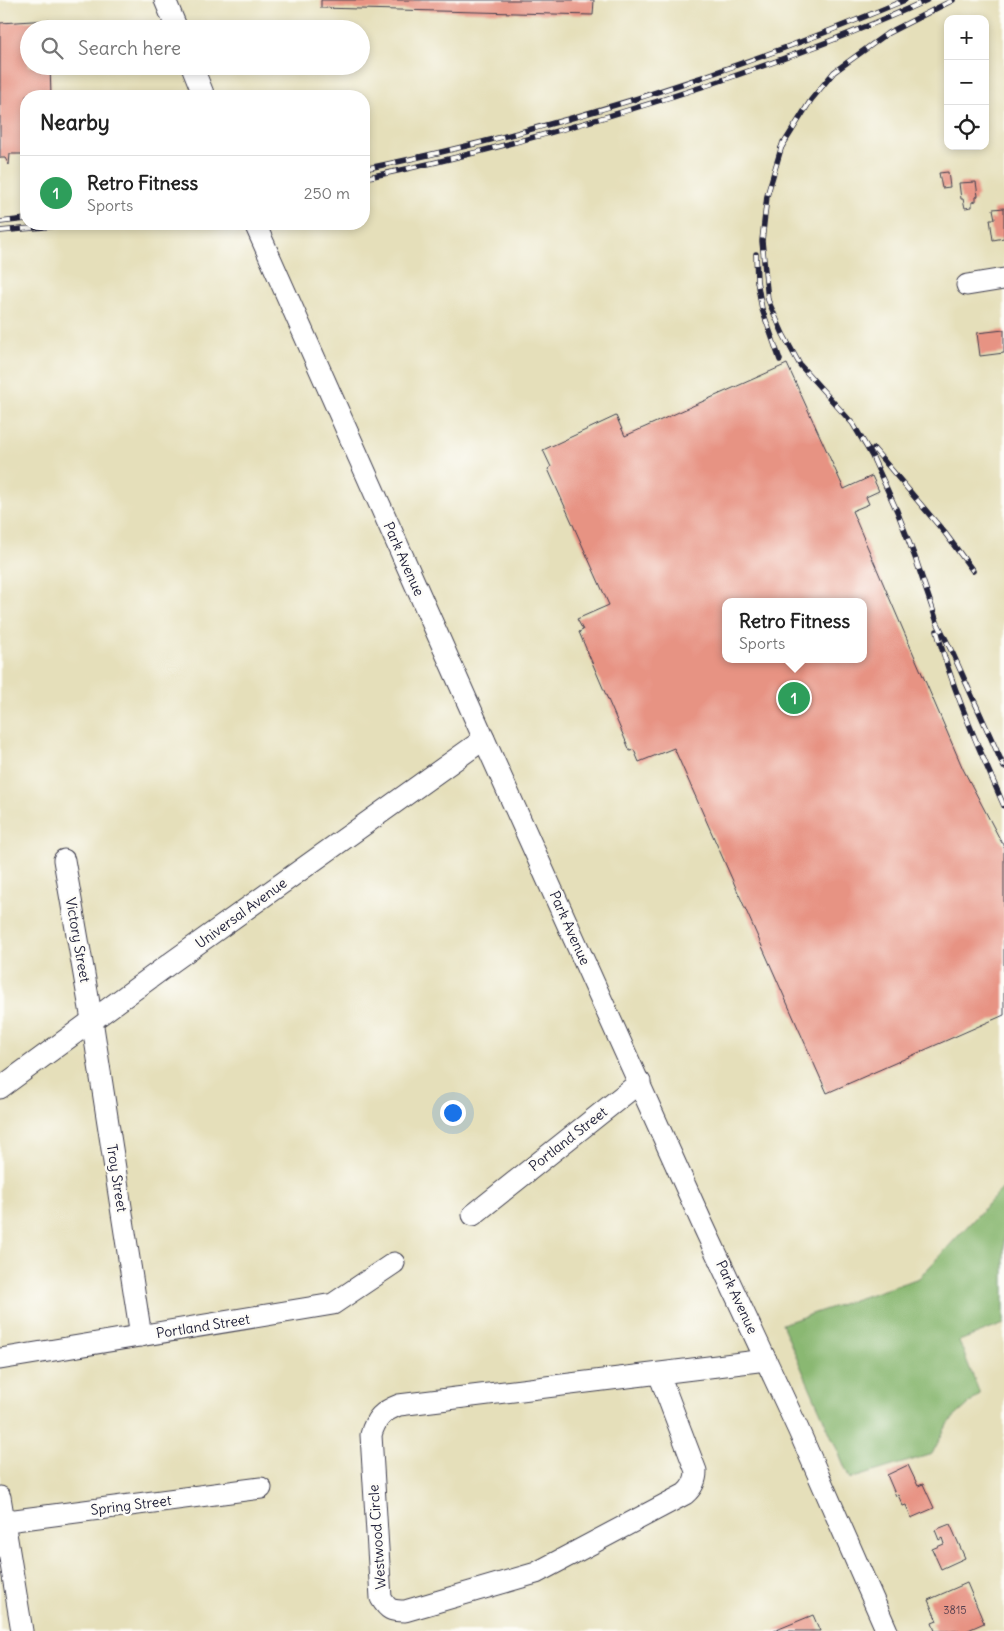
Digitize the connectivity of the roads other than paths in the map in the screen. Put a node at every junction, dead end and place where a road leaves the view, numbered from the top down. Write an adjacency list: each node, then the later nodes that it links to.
1 (165, 0): 2 (street)
2 (173, 20)
3 (196, 75): 4 (street)
4 (202, 90)
5 (258, 230): 8 (street, Park Avenue)
6 (1004, 279): 7 (street)
7 (968, 285)
8 (484, 739): 10 (street, Universal Avenue); 11 (street, Park Avenue)
9 (64, 860): 10 (street, Victory Street)
10 (92, 1020): 12 (street, Universal Avenue); 15 (street, Troy Street)
11 (640, 1082): 13 (street, Portland Street); 17 (street, Park Avenue)
12 (0, 1088)
13 (473, 1215)
14 (394, 1263): 15 (street, Portland Street)
15 (141, 1336): 16 (street, Portland Street)
16 (0, 1358)
17 (766, 1360): 18 (street, Westwood Circle); 23 (street, Park Avenue)
18 (659, 1374): 18 (street, Westwood Circle)
19 (262, 1488): 21 (street, Spring Street)
20 (0, 1497): 21 (street)
21 (2, 1522): 22 (street)
22 (22, 1631)
23 (888, 1631)

